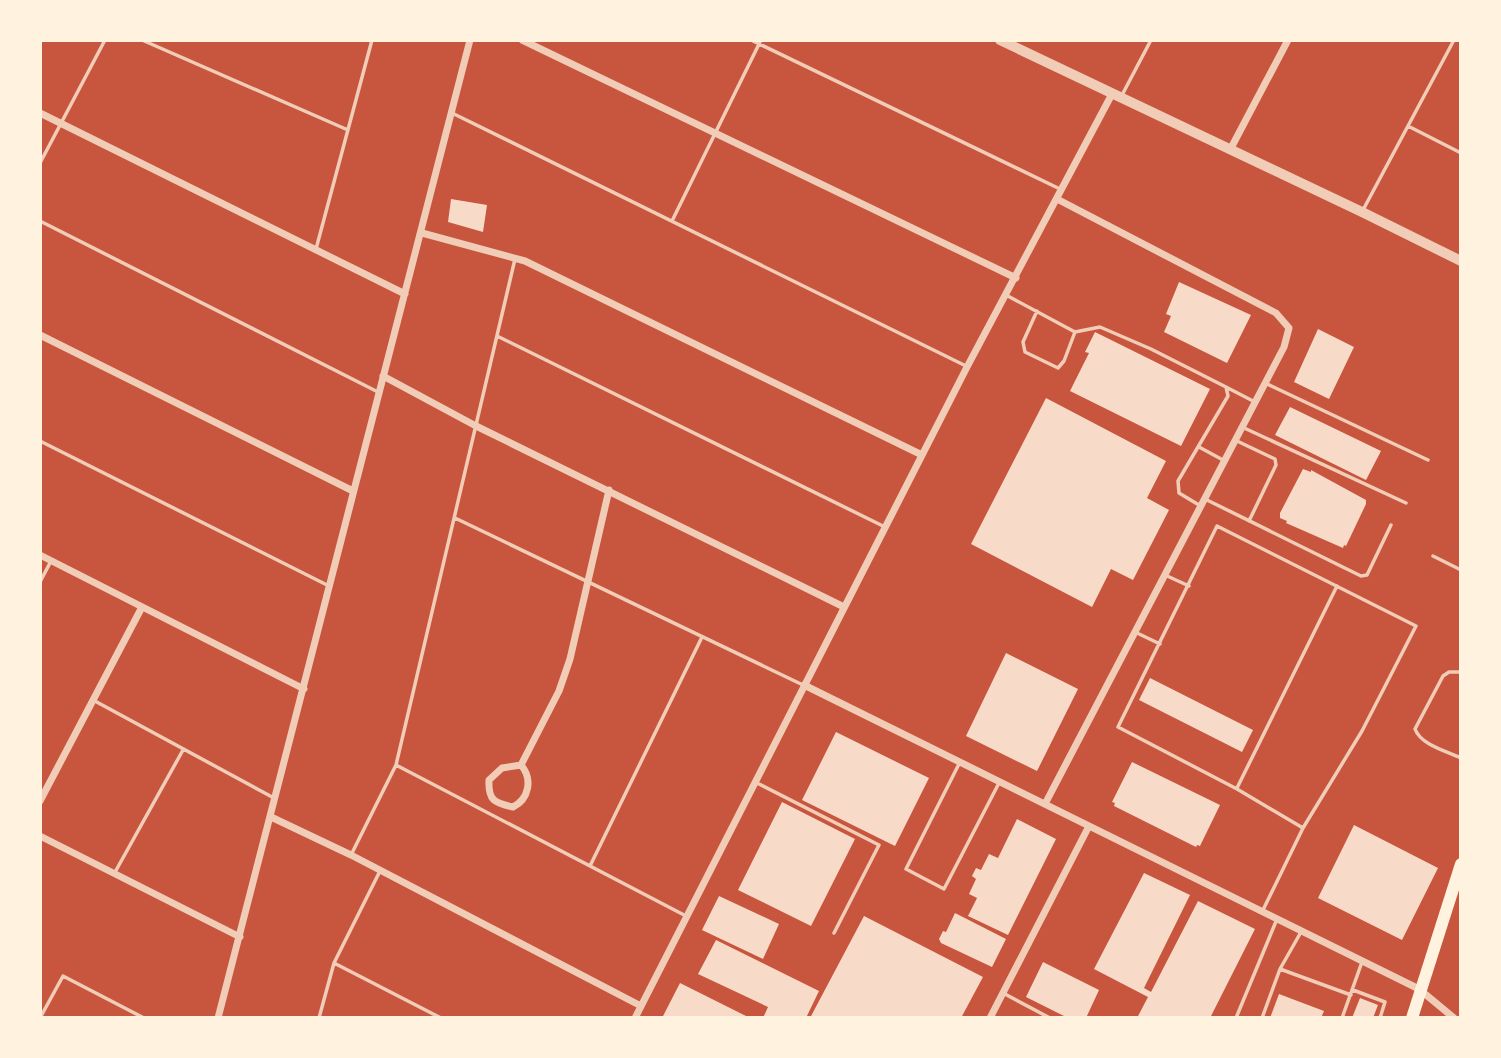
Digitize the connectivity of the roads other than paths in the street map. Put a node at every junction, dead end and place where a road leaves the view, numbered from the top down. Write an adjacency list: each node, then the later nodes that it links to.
1 (105, 40): 15 (lane)
2 (142, 40): 17 (lane)
3 (372, 40): 17 (lane)
4 (470, 40): 14 (street)
5 (522, 40): 18 (street)
6 (751, 40): 10 (lane)
7 (1151, 40): 12 (lane)
8 (1288, 40): 19 (street)
9 (1454, 40): 16 (lane)
10 (760, 42): 18 (lane); 22 (lane)
11 (1007, 42): 12 (street)
12 (1116, 96): 19 (street); 22 (street)
13 (40, 113): 15 (street)
14 (452, 113): 26 (lane); 27 (street)
15 (61, 124): 21 (lane); 28 (street)
16 (1408, 126): 20 (lane); 24 (lane)
17 (348, 130): 28 (lane)
18 (715, 134): 26 (lane); 31 (street)
19 (1230, 150): 24 (street)
20 (1461, 153)
21 (40, 163)
22 (1062, 190): 23 (street)
23 (1057, 199): 31 (street); 40 (street)
24 (1362, 212): 30 (street)
25 (40, 221): 42 (lane)
26 (672, 221): 38 (lane)
27 (422, 233): 29 (street); 32 (street)
28 (316, 249): 32 (street)
29 (515, 259): 37 (lane); 49 (street)
30 (1461, 261)
31 (1016, 278): 33 (street)
32 (405, 294): 39 (street)
33 (1006, 295): 34 (lane); 38 (street)
34 (1037, 311): 35 (lane); 35 (lane)
35 (1075, 332): 41 (lane)
36 (40, 335): 53 (street)
37 (497, 336): 44 (lane); 59 (lane)
38 (967, 367): 49 (street)
39 (383, 376): 42 (street); 44 (street)
40 (1265, 383): 43 (street); 50 (lane)
41 (1226, 387): 43 (lane); 48 (lane)
42 (378, 392): 53 (street)
43 (1255, 402): 45 (street)
44 (476, 426): 52 (street); 56 (lane)
45 (1242, 427): 46 (street); 55 (lane)
46 (1236, 440): 51 (street); 57 (lane)
47 (40, 441): 67 (lane)
48 (1199, 447): 51 (lane); 54 (lane)
49 (922, 455): 59 (street)
50 (1428, 460)
51 (1225, 461): 54 (street)
52 (609, 490): 66 (street); 71 (street)
53 (353, 491): 67 (street)
54 (1203, 502): 57 (lane); 64 (street)
55 (1406, 503)
56 (455, 518): 66 (lane); 82 (lane)
57 (1249, 521): 58 (lane)
58 (1391, 525)
59 (885, 527): 71 (street)
60 (40, 555): 62 (street)
61 (1433, 556): 63 (lane)
62 (51, 561): 65 (lane); 70 (street)
63 (1461, 570)
64 (1165, 575): 68 (lane); 72 (street)
65 (40, 582)
66 (587, 582): 73 (lane); 83 (street)
67 (329, 586): 77 (street)
68 (1189, 586): 69 (lane); 74 (lane)
69 (1337, 586): 86 (lane); 92 (lane)
70 (142, 607): 77 (street); 78 (street)
71 (844, 607): 76 (street)
72 (1135, 632): 74 (lane); 89 (street)
73 (702, 637): 76 (lane); 96 (lane)
74 (1160, 644): 86 (lane)
75 (1461, 672): 80 (lane)
76 (804, 685): 81 (street); 84 (street)
77 (304, 689): 87 (street)
78 (93, 700): 79 (lane); 88 (street)
79 (183, 750): 87 (lane); 98 (lane)
80 (1461, 758)
81 (960, 762): 85 (street); 85 (lane)
82 (396, 765): 94 (lane); 96 (lane)
83 (521, 765): 83 (street)
84 (755, 782): 100 (street); 103 (lane)
85 (1000, 782): 89 (street)
86 (1237, 789): 92 (lane)
87 (275, 799): 90 (street)
88 (40, 801)
89 (1045, 804): 91 (street)
90 (271, 817): 94 (street); 104 (street)
91 (1089, 826): 99 (street); 109 (street)
92 (1303, 828): 99 (lane)
93 (40, 836): 98 (street)
94 (351, 855): 97 (street)
95 (1461, 864): 108 (main road)
96 (590, 866): 100 (lane)
97 (380, 871): 106 (lane); 111 (street)
98 (114, 874): 104 (street)
99 (1262, 912): 101 (street)
100 (686, 916): 111 (street)
101 (1277, 919): 102 (street); 120 (lane)
102 (1301, 932): 105 (street); 107 (lane)
103 (834, 933)
104 (240, 937): 114 (street)
105 (1362, 962): 108 (street); 110 (lane)
106 (334, 963): 115 (lane); 116 (lane)
107 (1280, 969): 110 (lane); 121 (lane)
108 (1419, 989): 124 (main road); 125 (street)
109 (1003, 993): 118 (street); 119 (lane)
110 (1352, 993): 122 (lane); 123 (lane)
111 (641, 1006): 117 (street)
112 (40, 1018): 113 (lane)
113 (144, 1018)
114 (218, 1018)
115 (319, 1018)
116 (442, 1018)
117 (635, 1018)
118 (990, 1018)
119 (1049, 1018)
120 (1236, 1018)
121 (1262, 1018)
122 (1342, 1018)
123 (1380, 1018)
124 (1412, 1018)
125 (1454, 1018)

